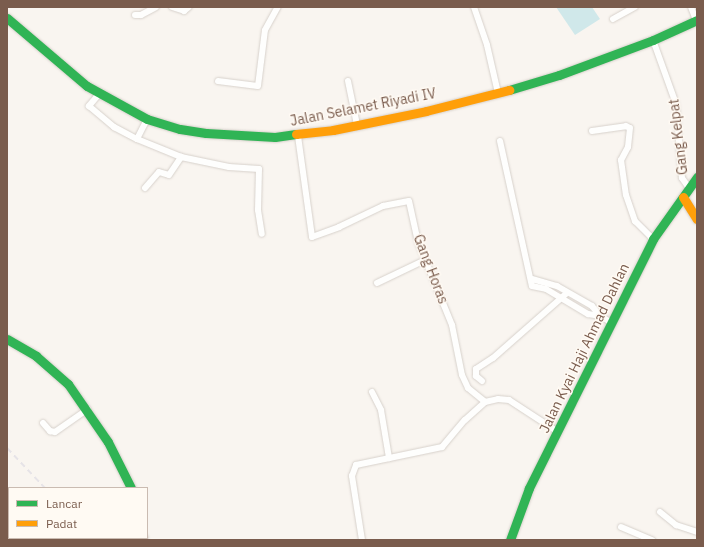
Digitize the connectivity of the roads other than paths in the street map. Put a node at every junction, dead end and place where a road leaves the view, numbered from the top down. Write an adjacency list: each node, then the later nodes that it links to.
1 (156, 7): 8 (street)
2 (172, 7): 3 (street)
3 (189, 7)
4 (278, 7): 13 (street)
5 (474, 7): 15 (street)
6 (635, 7): 10 (street)
7 (691, 7): 11 (street)
8 (135, 15)
9 (7, 18): 16 (street, Jalan Selamet Riyadi IV)
10 (613, 19)
11 (697, 20): 12 (street, Jalan Selamet Riyadi IV)
12 (653, 40): 15 (street, Jalan Selamet Riyadi IV); 26 (street, Gang Kelpat)
13 (218, 81)
14 (348, 82): 18 (street)
15 (498, 93): 18 (street, Jalan Selamet Riyadi IV)
16 (99, 94): 17 (street, Jalan Selamet Riyadi IV); 21 (street)
17 (147, 119): 20 (street, Jalan Selamet Riyadi IV); 21 (street)
18 (357, 125): 20 (street, Jalan Selamet Riyadi IV)
19 (592, 131): 30 (street)
20 (298, 136): 31 (street, Gang Horas)
21 (137, 139): 23 (street)
22 (500, 141): 32 (street)
23 (181, 156): 25 (street); 29 (street)
24 (697, 176): 26 (street, Jalan Kyai Haji Ahmad Dahlan)
25 (145, 188)
26 (689, 188): 27 (street, Jalan Kyai Haji Ahmad Dahlan)
27 (683, 197): 28 (street); 30 (street, Jalan Kyai Haji Ahmad Dahlan)
28 (697, 219)
29 (262, 234)
30 (653, 239): 37 (street, Jalan Kyai Haji Ahmad Dahlan)
31 (425, 260): 33 (street); 41 (street, Gang Horas)
32 (532, 279): 34 (street); 35 (street)
33 (377, 283)
34 (567, 293): 35 (street); 36 (street)
35 (561, 297): 36 (street); 39 (street)
36 (600, 316): 37 (street)
37 (612, 323): 44 (street, Jalan Kyai Haji Ahmad Dahlan)
38 (7, 339): 42 (street)
39 (482, 381)
40 (372, 392): 45 (street)
41 (485, 402): 44 (street); 45 (street)
42 (88, 409): 43 (street); 46 (street)
43 (42, 423)
44 (558, 432): 51 (street, Jalan Kyai Haji Ahmad Dahlan)
45 (388, 458): 50 (street)
46 (131, 487)
47 (660, 512): 49 (street)
48 (621, 527): 52 (street)
49 (697, 532)
50 (362, 540)
51 (510, 540)
52 (652, 540)

